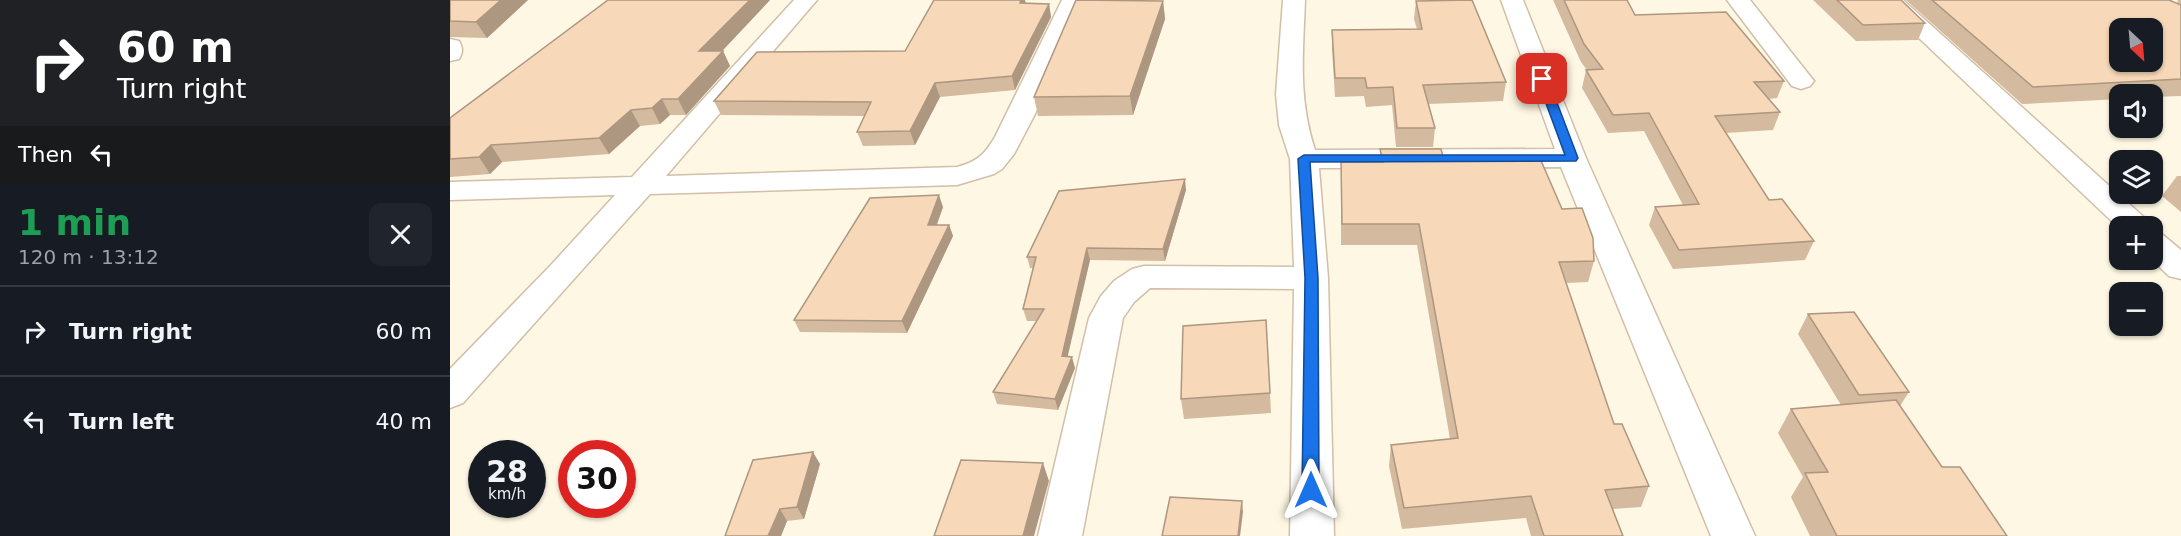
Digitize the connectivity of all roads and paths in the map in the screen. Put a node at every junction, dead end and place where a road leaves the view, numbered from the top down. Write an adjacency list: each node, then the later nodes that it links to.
1 (806, 0): 10 (street)
2 (1073, 0): 10 (street)
3 (1294, 0): 9 (street)
4 (1512, 0): 8 (street)
5 (1738, 0): 7 (street)
6 (1890, 0): 12 (street)
7 (1801, 81)
8 (1572, 158): 9 (street); 19 (street)
9 (1304, 159): 15 (street)
10 (643, 184): 11 (street); 16 (street)
11 (450, 191)
12 (2124, 216)
13 (2163, 252): 14 (street)
14 (2181, 268)
15 (1311, 278): 17 (street); 18 (street)
16 (450, 393)
17 (1060, 536)
18 (1312, 536)
19 (1733, 536)

